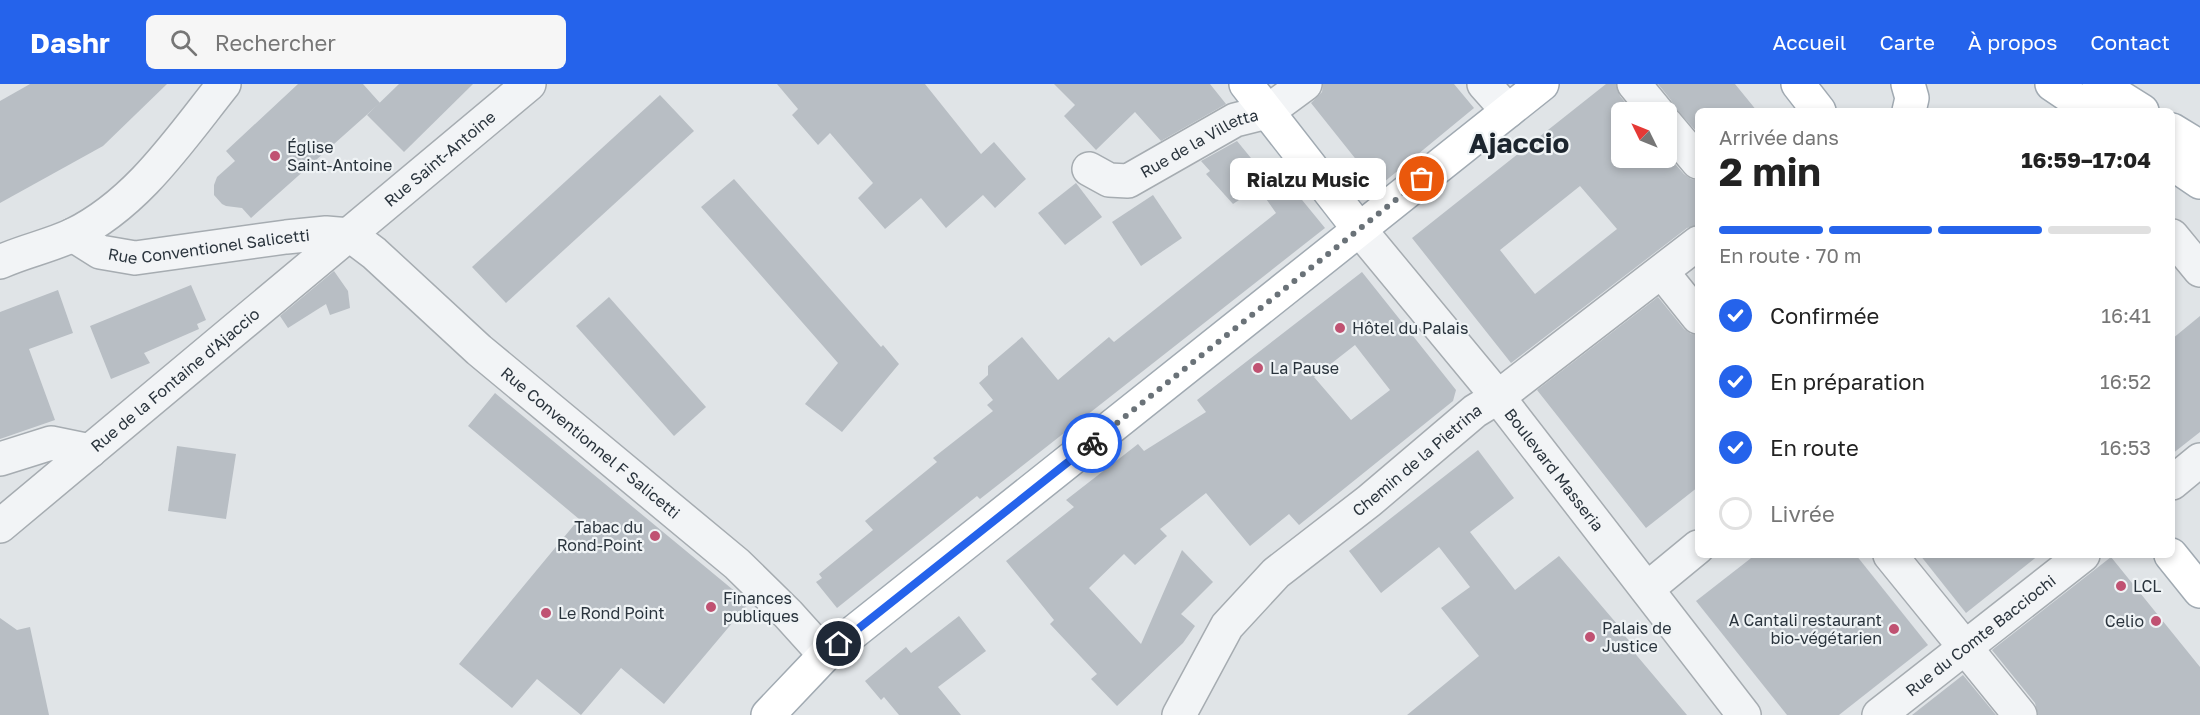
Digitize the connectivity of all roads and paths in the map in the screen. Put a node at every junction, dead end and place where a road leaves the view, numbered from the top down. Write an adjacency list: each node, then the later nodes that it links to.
1 (224, 84): 27 (street)
2 (529, 84): 28 (street, Rue Saint-Antoine)
3 (1246, 84): 18 (main road)
4 (1305, 84): 18 (street, Rue de la Villetta)
5 (1484, 84): 17 (street)
6 (1542, 84): 17 (main road)
7 (1634, 84): 12 (street)
8 (1798, 84): 13 (main road)
9 (1908, 84): 14 (main road)
10 (2052, 84): 15 (main road)
11 (2099, 84): 16 (main road)
12 (1649, 102)
13 (1817, 108)
14 (1910, 108)
15 (2088, 108)
16 (2137, 108)
17 (1508, 111): 26 (main road)
18 (1268, 112): 24 (street, Rue de la Villetta); 26 (main road)
19 (2175, 132): 21 (main road)
20 (1677, 137): 22 (street)
21 (2200, 147)
22 (1695, 158)
23 (2175, 165): 25 (main road)
24 (1089, 170)
25 (2200, 182)
26 (1359, 229): 35 (street, Boulevard Masseria); 48 (main road)
27 (73, 235): 28 (street, Rue Conventionel Salicetti); 31 (street)
28 (350, 235): 36 (street, Rue de la Fontaine d'Ajaccio); 48 (street, Rue Conventionnel F Salicetti)
29 (2175, 240): 32 (street)
30 (1695, 245): 33 (street, Chemin de la Pietrina)
31 (0, 262)
32 (2200, 270)
33 (1662, 272): 34 (street); 35 (street, Chemin de la Pietrina)
34 (1695, 313)
35 (1498, 397): 45 (street, Boulevard Masseria); 50 (street, Chemin de la Pietrina)
36 (90, 451): 37 (street); 40 (street, Rue de la Fontaine d'Ajaccio)
37 (0, 459)
38 (2200, 460): 39 (street)
39 (2175, 481)
40 (0, 526)
41 (1695, 549): 45 (street)
42 (1892, 558): 47 (street)
43 (2078, 558): 47 (street, Rue du Comte Bacciochi)
44 (2173, 558): 46 (main road)
45 (1647, 589): 51 (street, Boulevard Masseria)
46 (2200, 591)
47 (1966, 648): 52 (street, Rue du Comte Bacciochi); 53 (street)
48 (825, 655): 49 (main road)
49 (768, 715)
50 (1179, 715)
51 (1744, 715)
52 (1879, 715)
53 (2020, 715)

